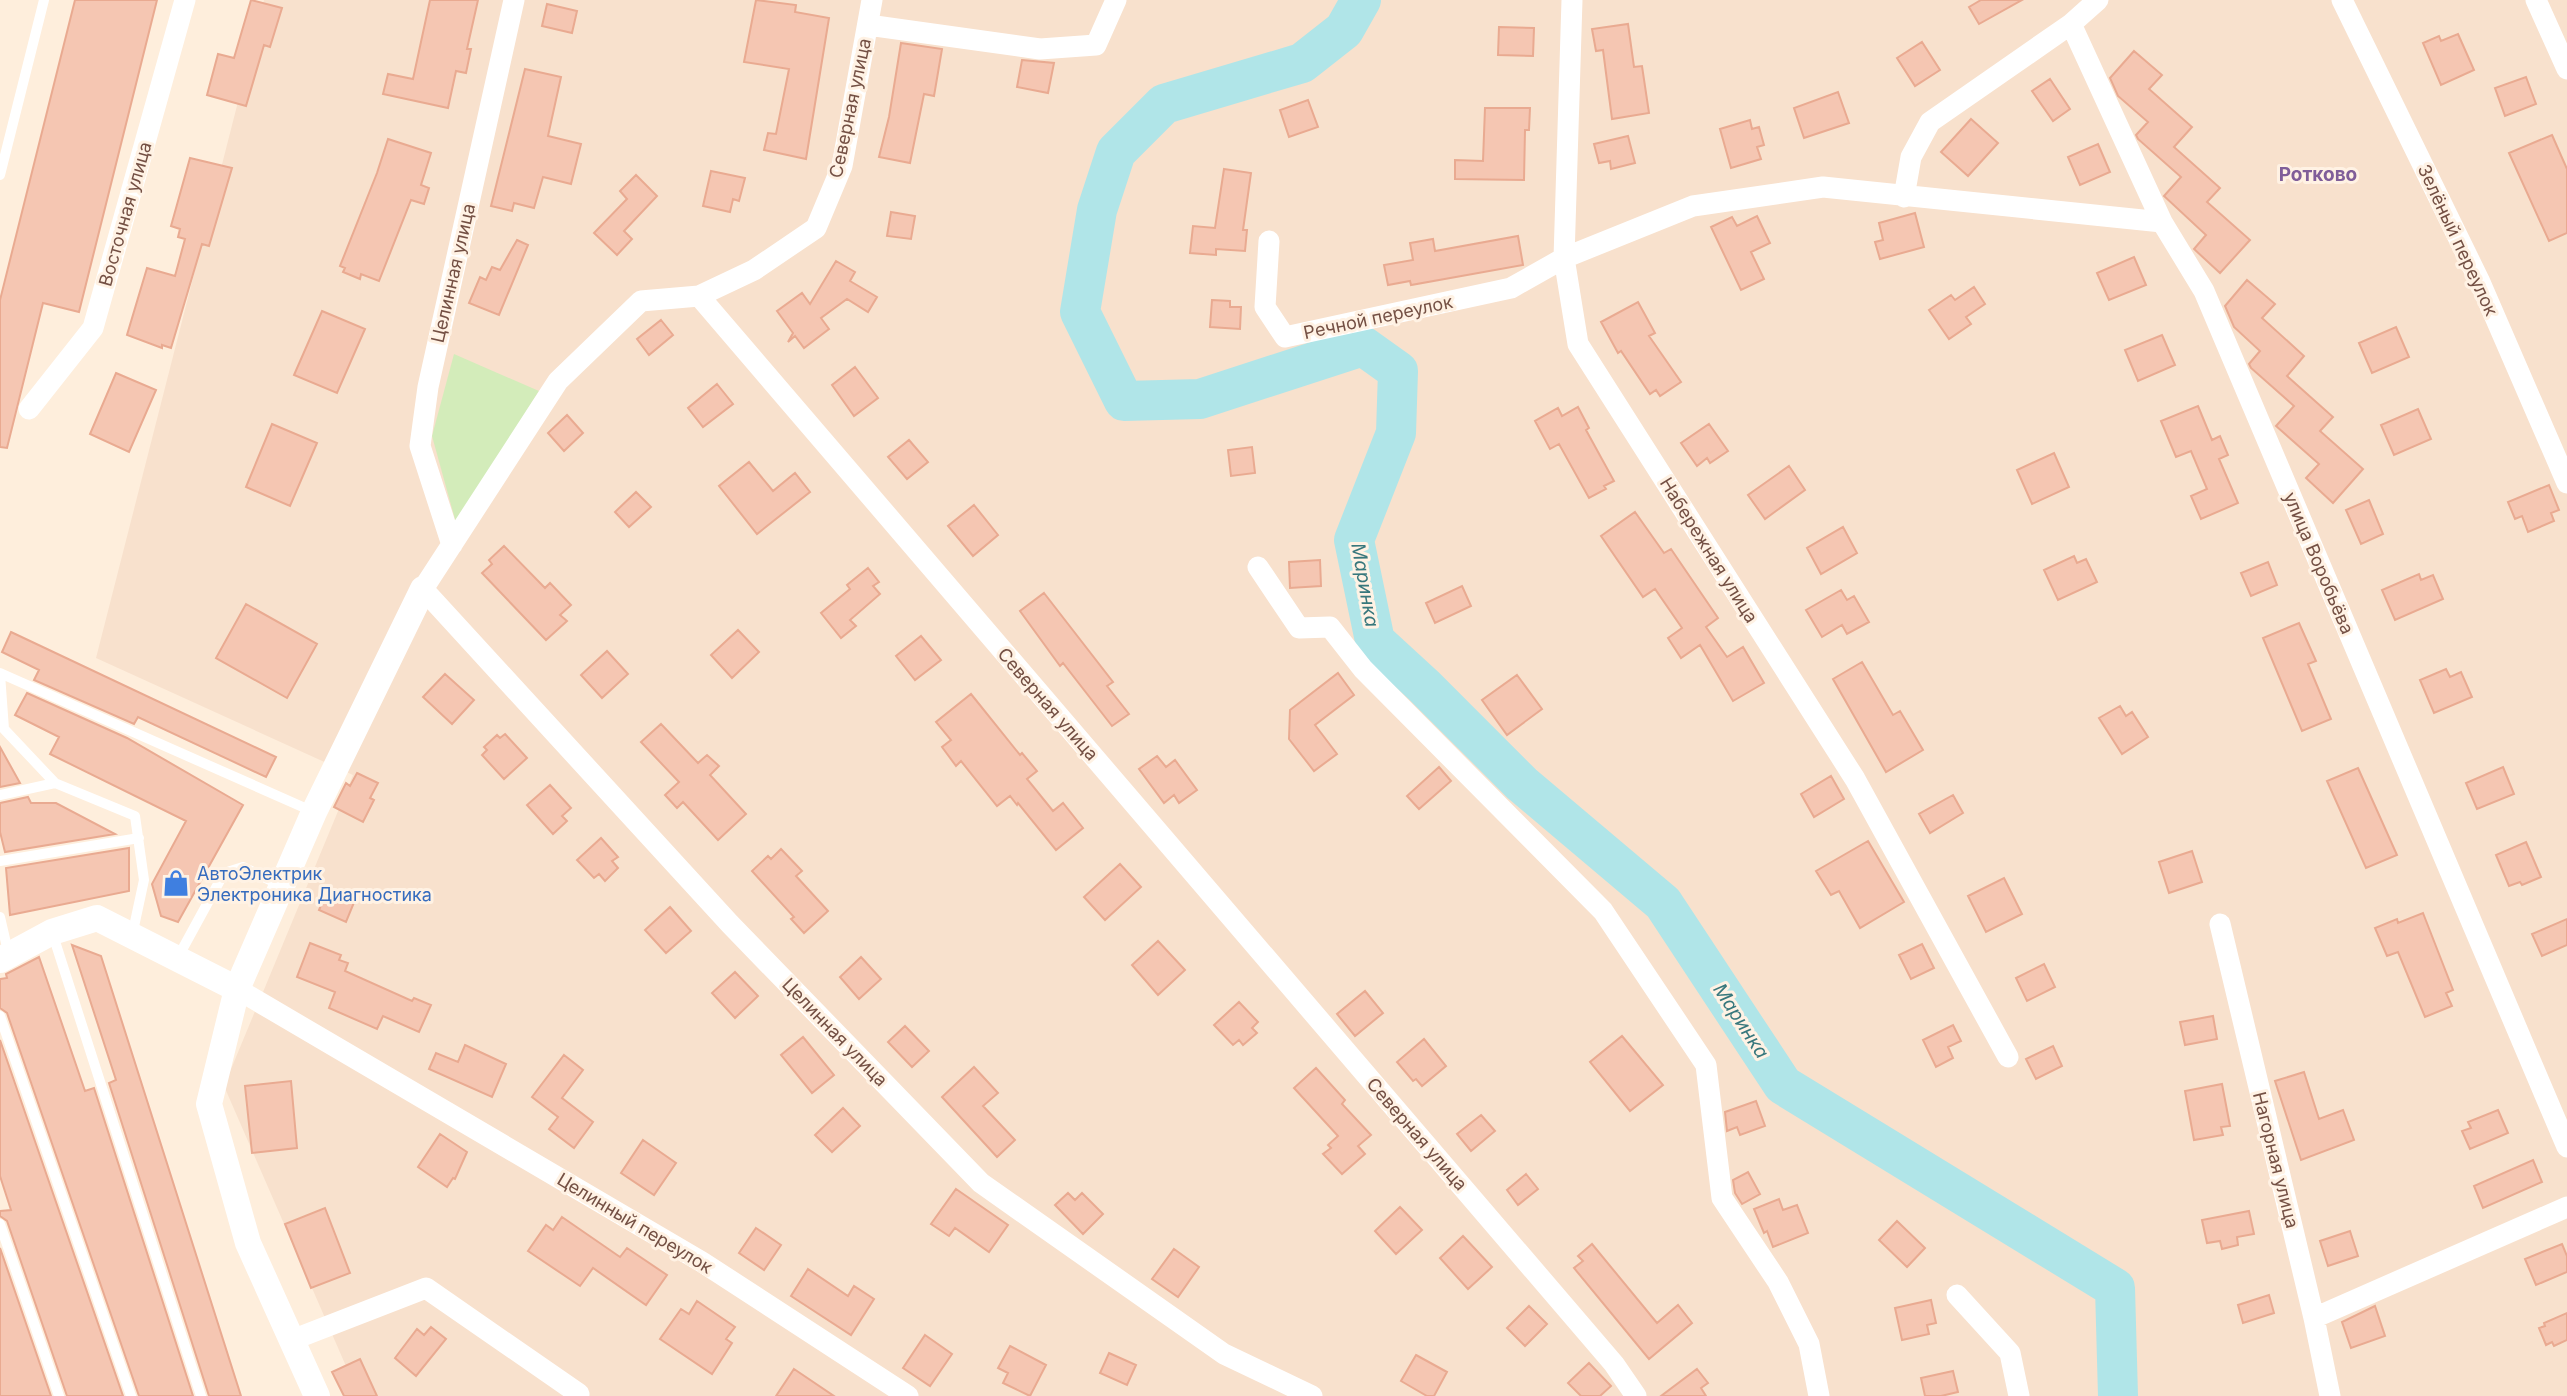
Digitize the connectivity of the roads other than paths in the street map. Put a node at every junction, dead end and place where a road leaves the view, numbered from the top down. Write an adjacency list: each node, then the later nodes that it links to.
1 (44, 0): 13 (lane)
2 (185, 0): 19 (street, Восточная улица)
3 (514, 0): 21 (street, Целинная улица)
4 (872, 0): 11 (street, Северная улица)
5 (1116, 0): 11 (street)
6 (1572, 0): 17 (street, Набережная улица)
7 (2098, 0): 10 (street)
8 (2342, 0): 20 (street, Зелёный переулок)
9 (2536, 0): 12 (street)
10 (2071, 24): 14 (street); 15 (street, улица Воробьёва)
11 (868, 25): 18 (street, Северная улица)
12 (2567, 69)
13 (0, 175)
14 (1904, 197): 15 (street); 17 (street)
15 (2162, 222): 40 (street, улица Воробьёва)
16 (1269, 241): 17 (street, Речной переулок)
17 (1564, 258): 39 (street, Набережная улица)
18 (699, 296): 21 (street); 53 (street, Северная улица)
19 (29, 409)
20 (2567, 483)
21 (452, 545): 23 (street)
22 (1258, 567): 54 (street)
23 (423, 589): 27 (street); 52 (street, Целинная улица)
24 (0, 673): 25 (lane); 27 (lane)
25 (55, 783): 26 (lane); 28 (lane)
26 (0, 795)
27 (314, 812): 30 (street)
28 (139, 838): 29 (lane); 34 (lane)
29 (0, 861)
30 (282, 886): 36 (lane); 37 (street)
31 (0, 917): 35 (lane)
32 (2220, 924): 44 (street, Нагорная улица)
33 (51, 932): 34 (street); 35 (street); 49 (lane)
34 (132, 936): 36 (street)
35 (4, 958)
36 (177, 959): 37 (street)
37 (237, 989): 45 (street); 51 (street, Целинный переулок)
38 (0, 1016): 48 (lane)
39 (2008, 1057)
40 (2567, 1147)
41 (2567, 1208): 44 (street)
42 (0, 1224): 47 (lane)
43 (1957, 1295): 55 (street)
44 (2314, 1318): 56 (street, Нагорная улица)
45 (292, 1340): 46 (street); 50 (street)
46 (579, 1394)
47 (59, 1396)
48 (131, 1396)
49 (201, 1396)
50 (317, 1396)
51 (908, 1396)
52 (1312, 1396)
53 (1636, 1396)
54 (1819, 1396)
55 (2019, 1396)
56 (2330, 1396)

